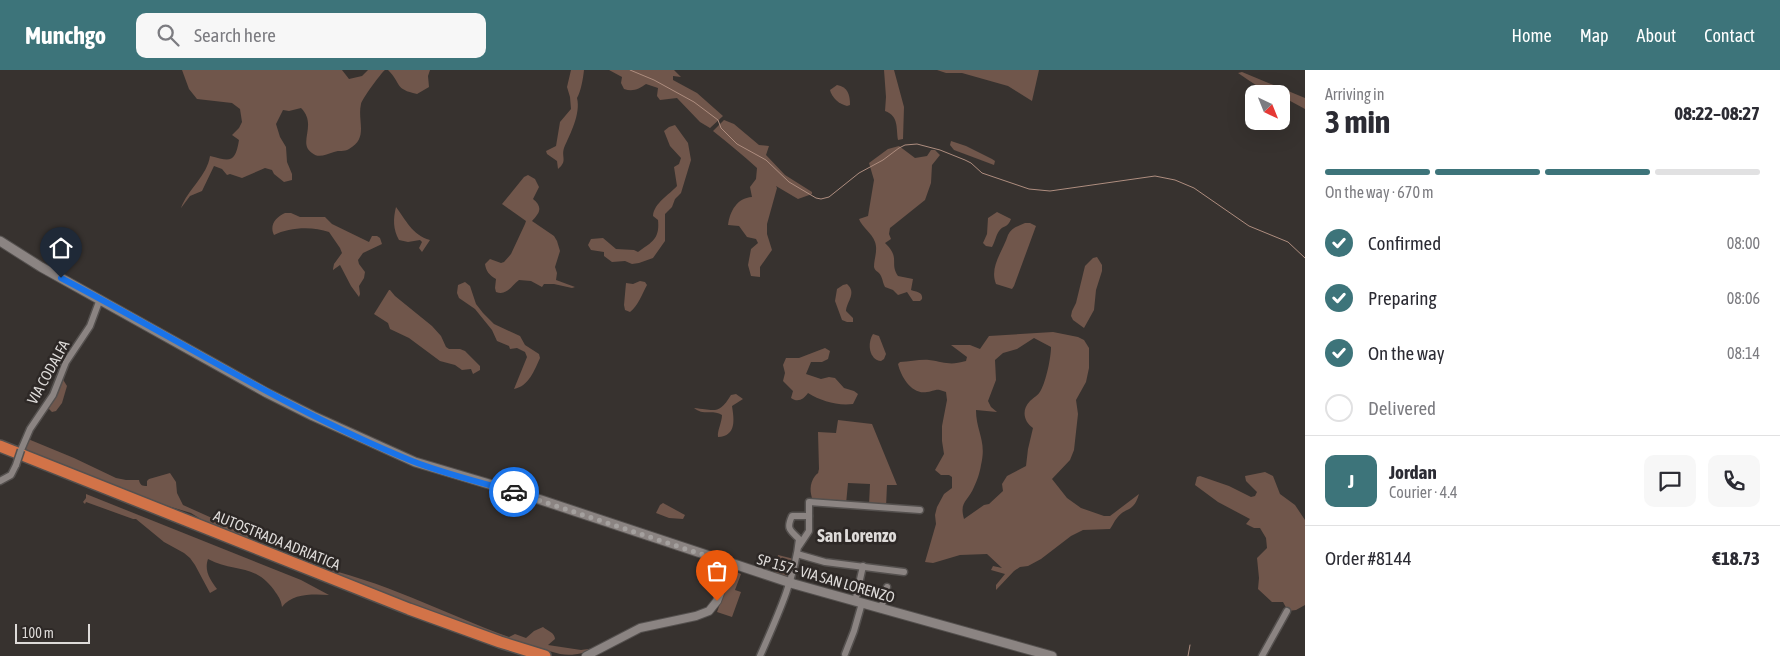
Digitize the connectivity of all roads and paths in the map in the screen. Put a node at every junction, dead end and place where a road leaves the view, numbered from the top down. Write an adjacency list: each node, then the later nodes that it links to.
1 (0, 241): 2 (main road, SP 157 - VIA SAN LORENZO)
2 (100, 299): 5 (street, VIA CODALFA, bridge); 9 (main road, SP 157 - VIA SAN LORENZO)
3 (0, 446): 19 (highway, AUTOSTRADA ADRIATICA)
4 (0, 454): 18 (highway, AUTOSTRADA ADRIATICA)
5 (0, 481)
6 (920, 510): 7 (street)
7 (809, 516): 8 (street); 8 (street)
8 (798, 550): 10 (street); 12 (street)
9 (731, 564): 12 (main road, SP 157 - VIA SAN LORENZO); 20 (street)
10 (863, 566): 11 (street); 14 (street)
11 (904, 572)
12 (789, 582): 14 (main road, SP 157 - VIA SAN LORENZO); 21 (street)
13 (887, 586): 15 (street)
14 (858, 602): 15 (main road, SP 157 - VIA SAN LORENZO); 17 (street)
15 (881, 609): 22 (main road, SP 157 - VIA SAN LORENZO)
16 (1287, 611): 23 (street)
17 (845, 654)
18 (520, 656)
19 (544, 656)
20 (586, 656)
21 (760, 656)
22 (1052, 656)
23 (1262, 656)

